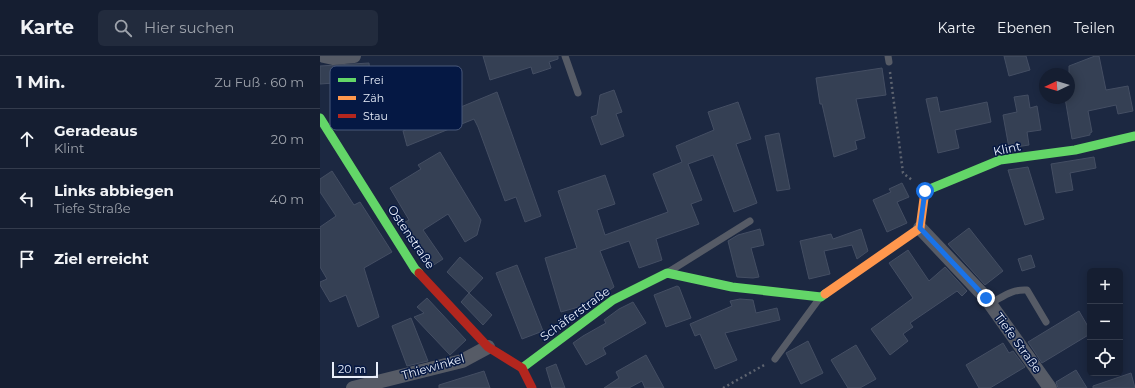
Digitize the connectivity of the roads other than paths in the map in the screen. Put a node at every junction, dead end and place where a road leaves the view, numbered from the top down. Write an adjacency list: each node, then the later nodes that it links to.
1 (324, 56): 2 (street)
2 (354, 56)
3 (565, 56): 4 (lane)
4 (578, 93)
5 (320, 118): 13 (street, Ostenstraße)
6 (1135, 136): 8 (street, Klint)
7 (750, 221): 9 (lane, Schäferstraße)
8 (920, 228): 10 (street); 11 (street, Tiefe Straße)
9 (667, 273): 10 (street); 15 (street, Schäferstraße)
10 (821, 297): 14 (lane)
11 (989, 304): 12 (lane); 18 (street, Tiefe Straße)
12 (1046, 322)
13 (488, 347): 15 (street, Ostenstraße); 16 (street, Thiewinkel)
14 (775, 359)
15 (522, 368): 17 (street)
16 (352, 388)
17 (532, 388)
18 (1050, 388)

